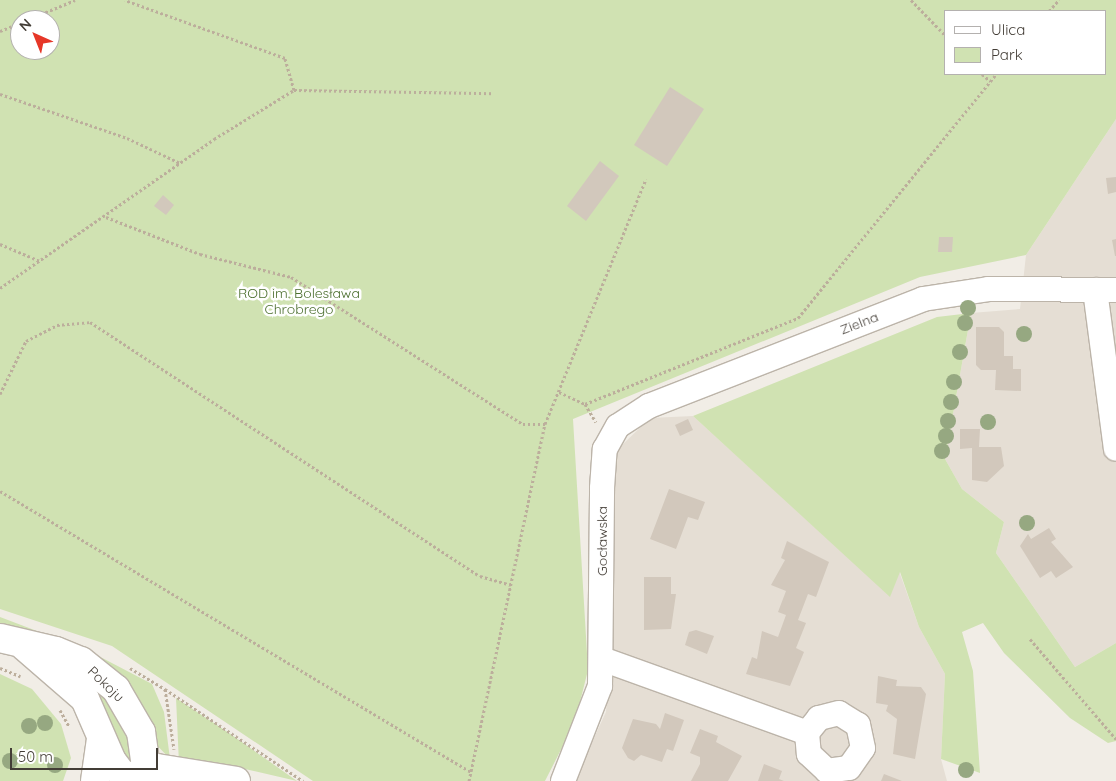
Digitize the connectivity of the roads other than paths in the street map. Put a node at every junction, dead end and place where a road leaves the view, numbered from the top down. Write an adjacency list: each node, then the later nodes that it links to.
1 (1105, 290): 2 (street, Zielna); 3 (street)
2 (618, 426): 5 (street, Gocławska)
3 (1116, 449)
4 (10, 640): 7 (street, Pokoju); 8 (street, Pokoju)
5 (602, 659): 6 (street); 11 (street, Gocławska)
6 (807, 733)
7 (101, 739): 8 (street, Pokoju); 9 (street, Pokoju)
8 (135, 778): 10 (street)
9 (95, 780)
10 (236, 781)
11 (563, 781)

